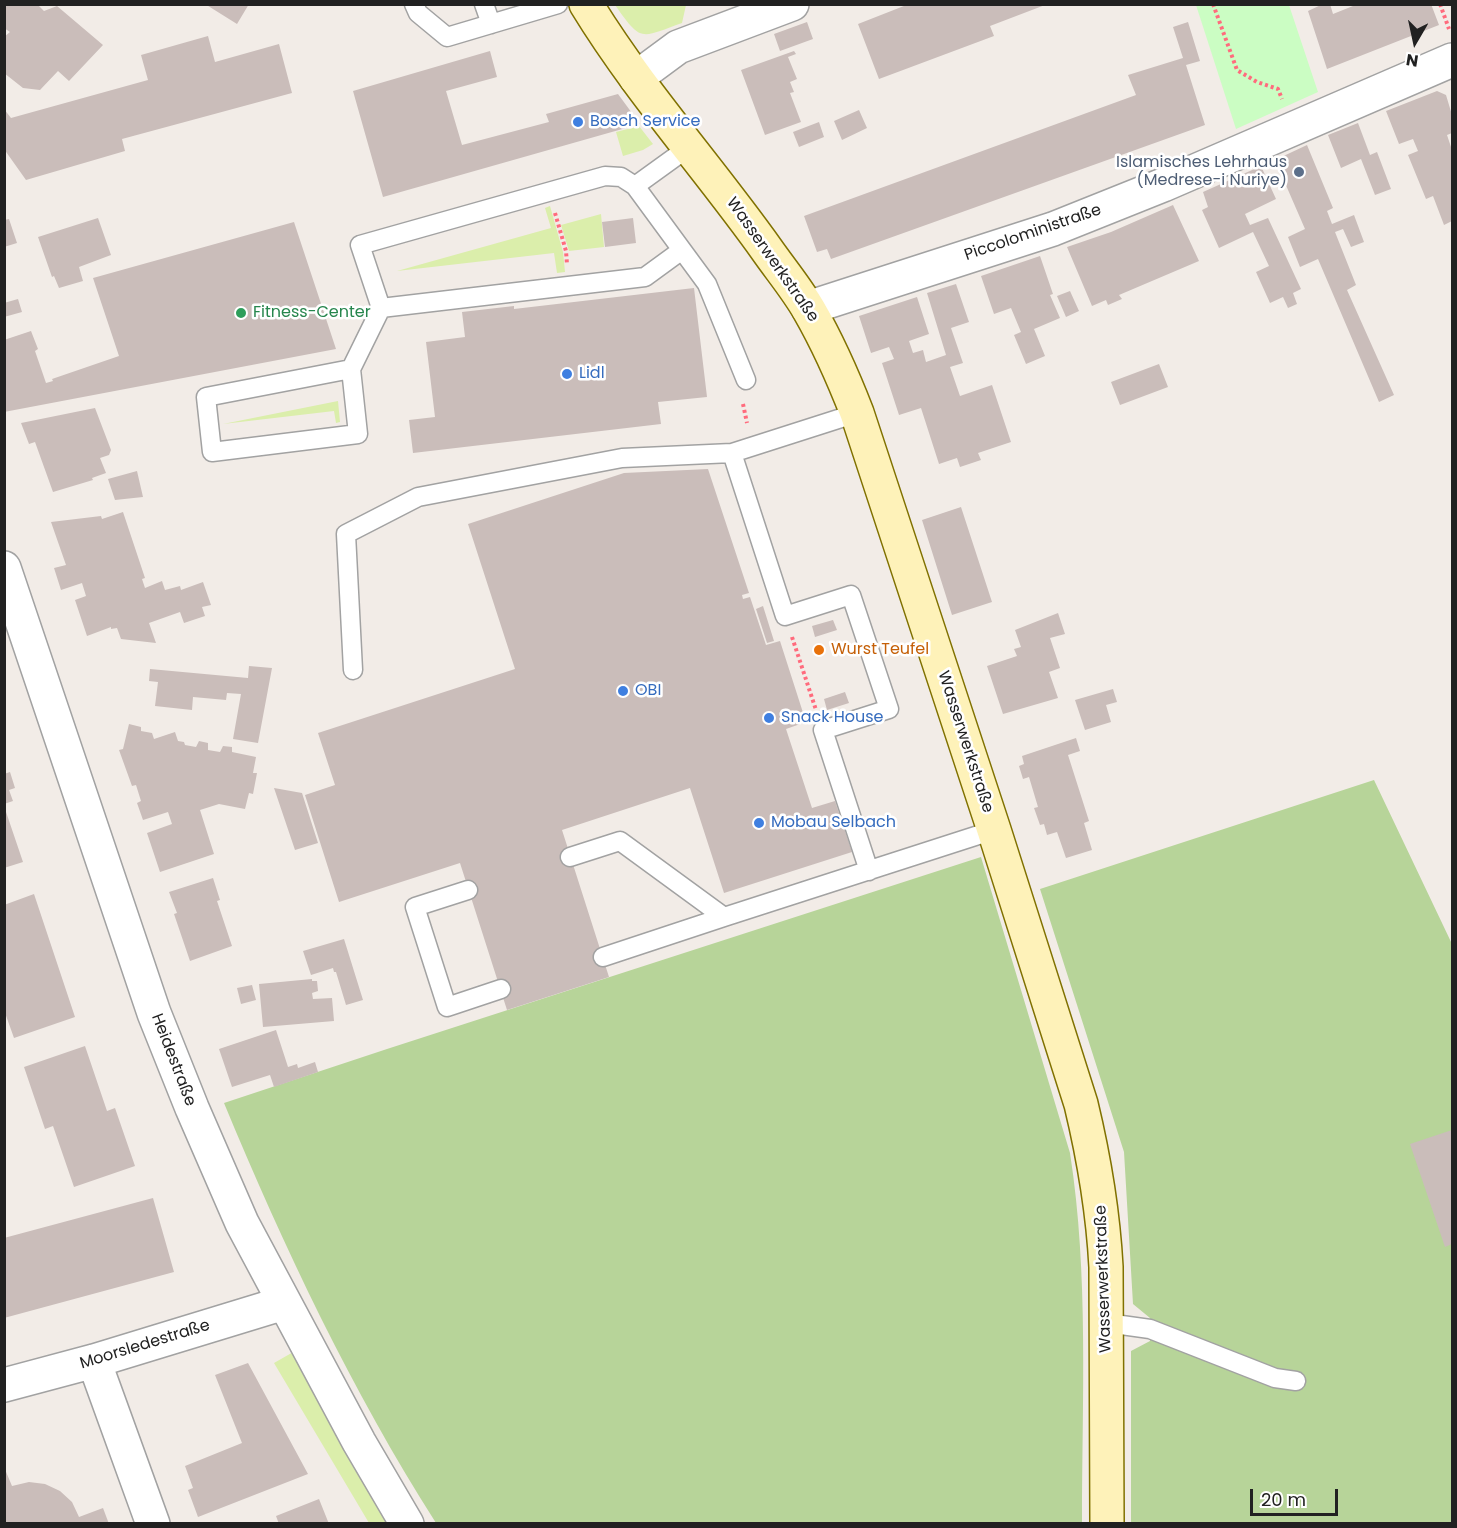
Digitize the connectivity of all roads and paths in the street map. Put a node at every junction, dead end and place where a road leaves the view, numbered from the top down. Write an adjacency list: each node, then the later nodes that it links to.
1 (414, 4): 8 (lane)
2 (484, 4): 8 (lane)
3 (558, 4): 8 (lane)
4 (586, 4): 10 (main road, Wasserwerkstraße)
5 (792, 4): 10 (street)
6 (1213, 4): 11 (path)
7 (1440, 4): 9 (path)
8 (491, 24)
9 (1452, 47): 11 (street, Piccoloministraße)
10 (636, 78): 12 (main road, Wasserwerkstraße)
11 (1294, 127): 18 (street, Piccoloministraße)
12 (689, 147): 13 (lane); 18 (main road, Wasserwerkstraße)
13 (635, 186): 14 (lane); 15 (lane)
14 (549, 192): 16 (path); 17 (lane)
15 (682, 250): 16 (lane); 20 (lane)
16 (570, 286): 17 (lane)
17 (381, 308): 19 (lane)
18 (808, 308): 21 (main road, Wasserwerkstraße)
19 (351, 369): 19 (lane)
20 (746, 380): 22 (path)
21 (857, 413): 22 (lane); 28 (main road, Wasserwerkstraße)
22 (754, 446): 23 (lane)
23 (732, 453): 25 (lane); 26 (lane)
24 (7, 584): 35 (street, Heidestraße)
25 (785, 616): 27 (path); 27 (lane)
26 (353, 670)
27 (823, 730): 30 (lane)
28 (994, 830): 30 (lane); 36 (main road, Wasserwerkstraße)
29 (570, 857): 32 (lane)
30 (869, 871): 32 (lane)
31 (468, 890): 34 (lane)
32 (724, 917): 33 (lane)
33 (603, 957)
34 (501, 989)
35 (284, 1303): 37 (street, Moorsledestraße); 41 (street, Heidestraße)
36 (1107, 1323): 38 (lane); 42 (main road, Wasserwerkstraße)
37 (94, 1360): 39 (street, Moorsledestraße); 40 (street)
38 (1296, 1381)
39 (4, 1385)
40 (153, 1524)
41 (407, 1524)
42 (1107, 1524)

